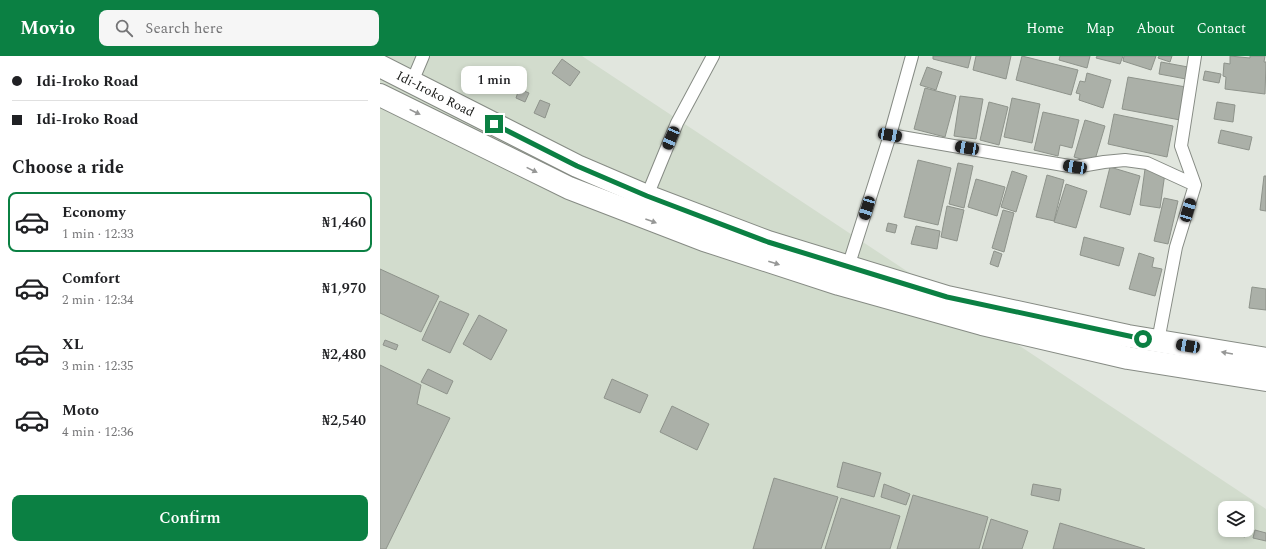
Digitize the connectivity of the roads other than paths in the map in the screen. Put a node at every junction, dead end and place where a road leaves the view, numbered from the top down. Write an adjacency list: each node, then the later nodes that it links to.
1 (423, 56): 6 (street)
2 (713, 56): 10 (street)
3 (912, 56): 8 (street)
4 (1195, 56): 9 (street)
5 (380, 66): 6 (highway, Idi-Iroko Road)
6 (412, 82): 10 (highway, Idi-Iroko Road)
7 (380, 95): 14 (highway, one-way to 14)
8 (890, 135): 9 (street); 11 (street)
9 (1196, 185): 12 (street)
10 (647, 196): 11 (highway, Idi-Iroko Road)
11 (848, 267): 12 (highway, Idi-Iroko Road)
12 (1158, 341): 13 (highway, Idi-Iroko Road, one-way to 12)
13 (1266, 359)
14 (1266, 380)

